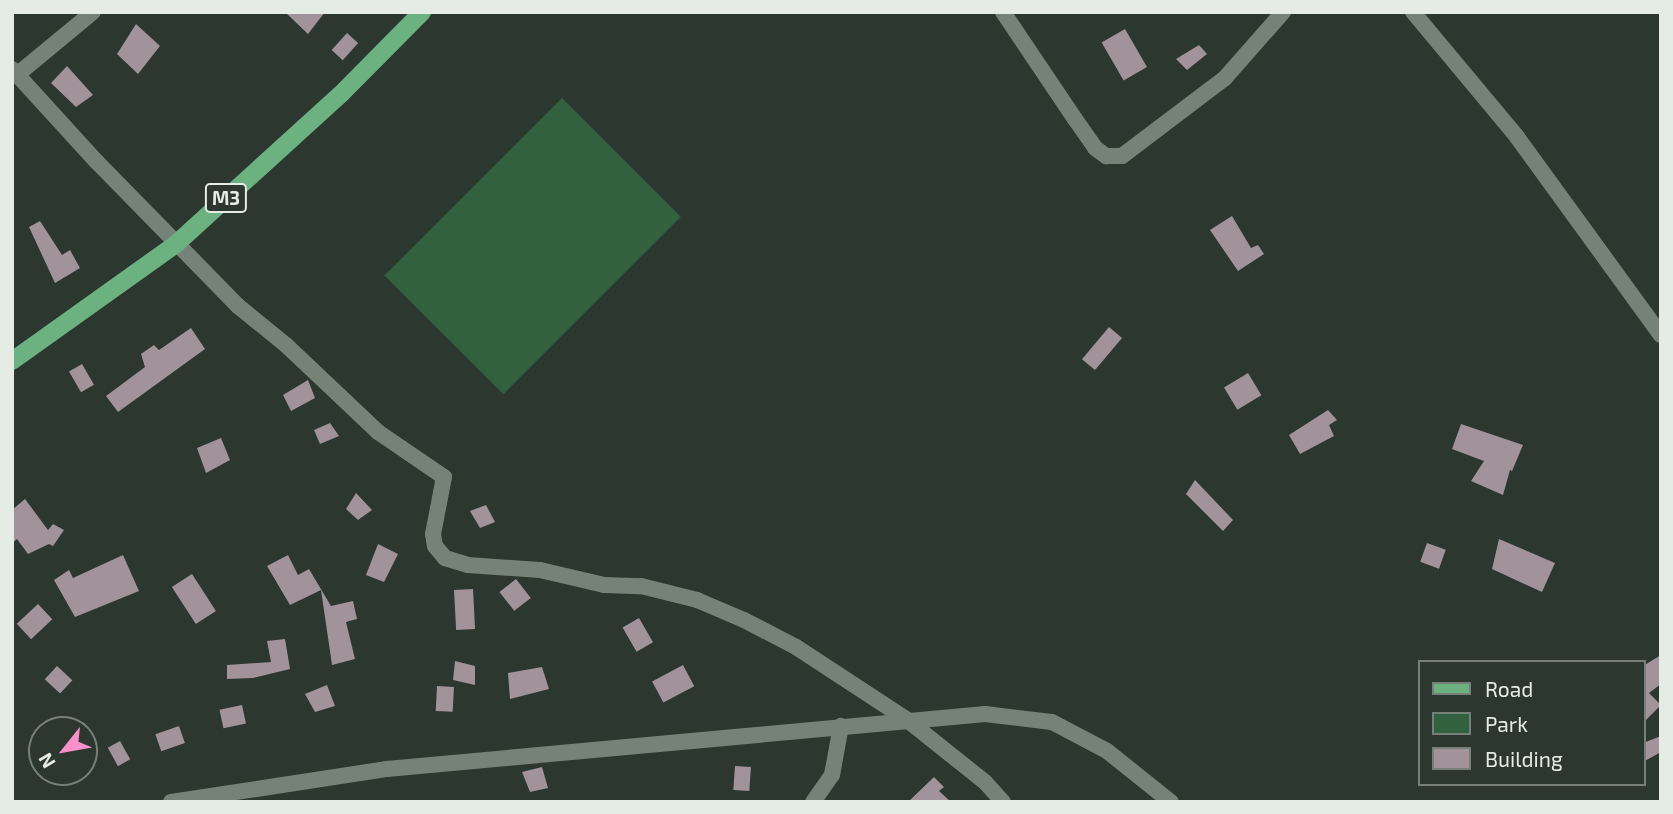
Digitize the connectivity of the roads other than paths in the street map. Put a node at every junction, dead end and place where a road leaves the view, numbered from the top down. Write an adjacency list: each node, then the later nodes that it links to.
1 (93, 12): 6 (street)
2 (422, 12): 7 (main road, M3)
3 (1003, 12): 4 (street)
4 (1283, 12)
5 (1413, 12): 8 (street)
6 (15, 71): 7 (street)
7 (176, 244): 9 (main road, M3); 10 (street)
8 (1661, 335)
9 (12, 361)
10 (905, 719): 11 (street); 14 (street); 15 (street)
11 (841, 726): 12 (street); 13 (street)
12 (171, 802)
13 (813, 802)
14 (1003, 802)
15 (1171, 802)

